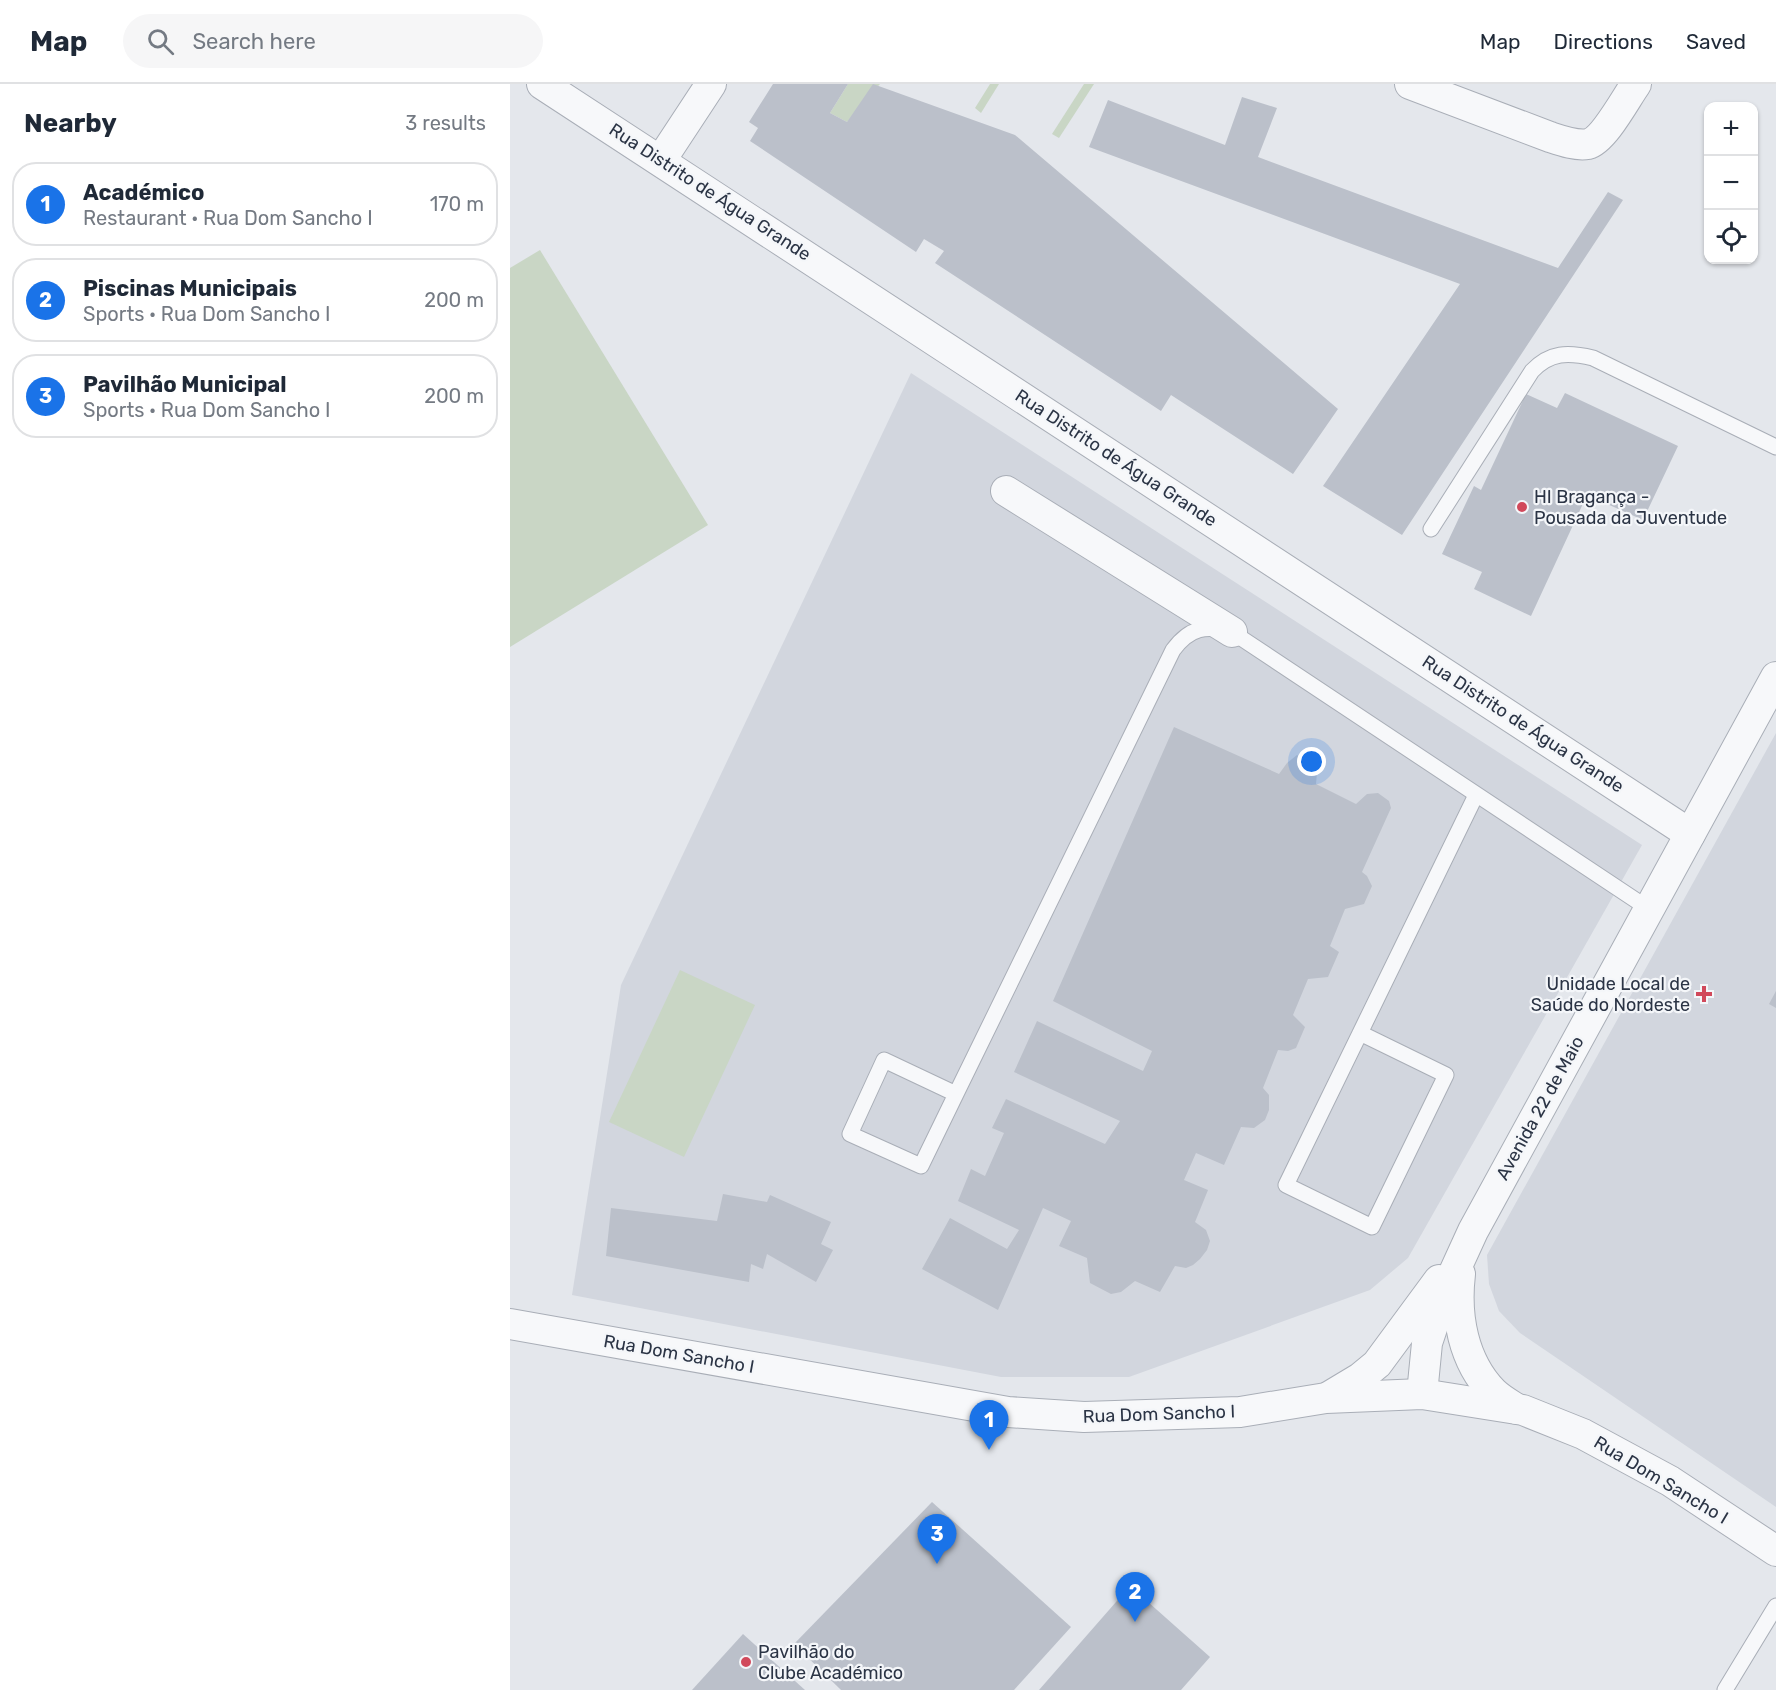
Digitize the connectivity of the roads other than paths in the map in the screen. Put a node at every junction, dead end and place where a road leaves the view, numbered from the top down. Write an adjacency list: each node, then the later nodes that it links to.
1 (542, 84): 5 (street, Rua Distrito de Água Grande)
2 (711, 84): 5 (street)
3 (1410, 84): 4 (street)
4 (1636, 84)
5 (661, 160): 12 (street, Rua Distrito de Água Grande)
6 (1776, 447): 8 (lane)
7 (1006, 491): 9 (street)
8 (1431, 528)
9 (1232, 632): 11 (lane); 15 (lane)
10 (1776, 676): 12 (street, Avenida 22 de Maio)
11 (1476, 795): 13 (lane); 14 (lane)
12 (1690, 834): 13 (street, Avenida 22 de Maio)
13 (1649, 909): 16 (street, Avenida 22 de Maio)
14 (1360, 1033): 14 (lane)
15 (956, 1094): 15 (lane)
16 (1462, 1256): 18 (street, Avenida 22 de Maio); 19 (street); 20 (street)
17 (510, 1324): 19 (street, Rua Dom Sancho I)
18 (1422, 1394): 19 (street, Rua Dom Sancho I); 20 (street, Rua Dom Sancho I)
19 (1326, 1398)
20 (1516, 1409): 21 (street, Rua Dom Sancho I)
21 (1776, 1551)
22 (1776, 1606): 23 (lane)
23 (1725, 1690)

